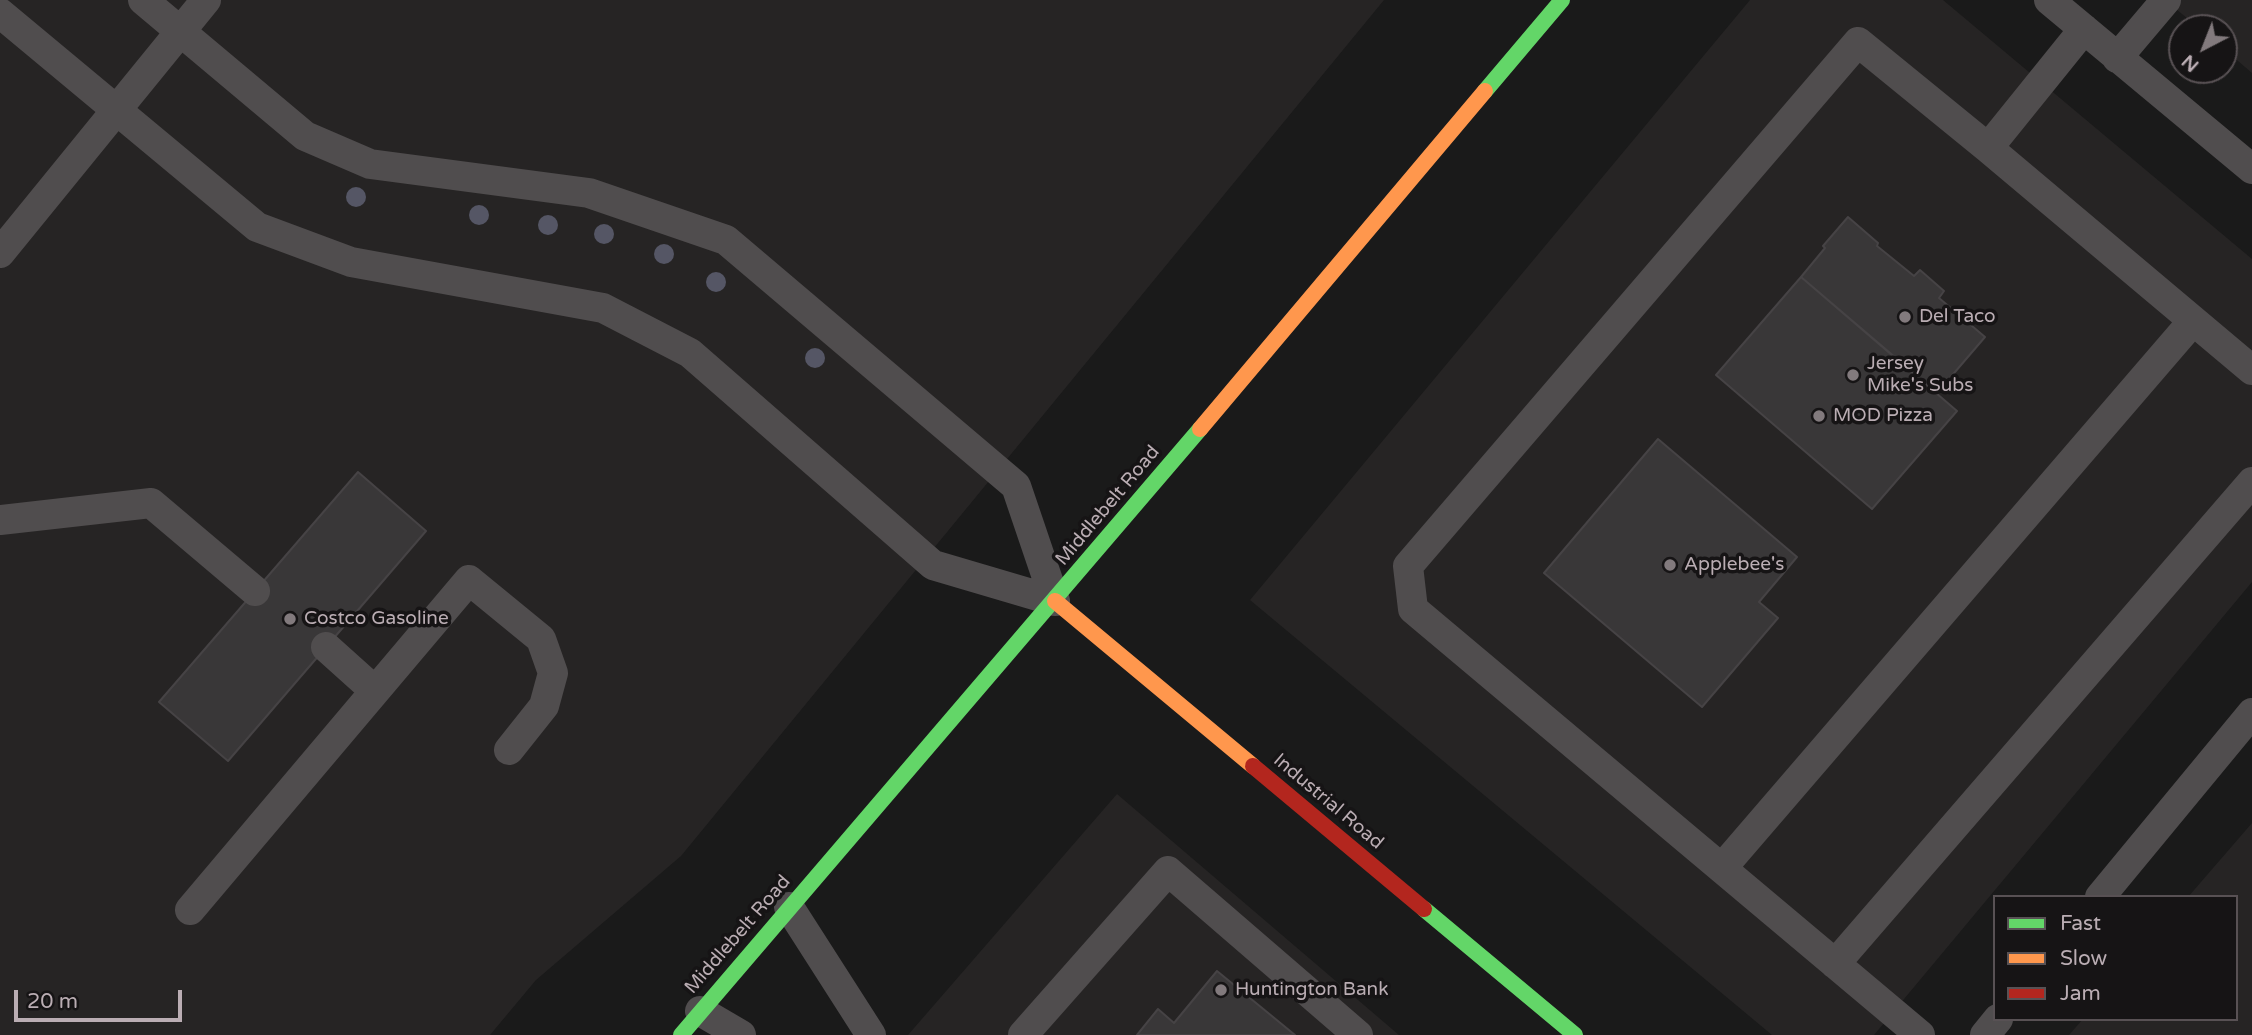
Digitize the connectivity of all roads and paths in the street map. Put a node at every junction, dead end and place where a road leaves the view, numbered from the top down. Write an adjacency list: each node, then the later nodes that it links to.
1 (143, 0): 8 (lane)
2 (206, 0): 8 (lane)
3 (1562, 0): 19 (main road, Middlebelt Road)
4 (2049, 0): 7 (lane)
5 (2166, 0): 9 (lane)
6 (0, 13): 10 (lane)
7 (2084, 29): 9 (lane); 11 (lane)
8 (181, 32): 10 (lane); 19 (lane)
9 (2118, 58): 12 (lane)
10 (118, 111): 13 (lane); 19 (lane)
11 (1988, 148): 14 (lane); 24 (lane)
12 (2252, 169)
13 (0, 253)
14 (2193, 321): 15 (lane); 24 (lane)
15 (2252, 370)
16 (2252, 482): 28 (lane)
17 (0, 520): 18 (lane)
18 (255, 591)
19 (1055, 601): 26 (main road, Middlebelt Road); 36 (main road, Industrial Road)
20 (326, 647): 21 (lane)
21 (375, 691): 23 (lane); 27 (lane)
22 (2252, 713): 25 (lane)
23 (509, 750)
24 (1722, 869): 28 (lane)
25 (2101, 895)
26 (789, 907): 29 (main road, Middlebelt Road); 33 (lane)
27 (190, 910)
28 (1835, 964): 37 (lane)
29 (700, 1010): 31 (main road, Middlebelt Road); 32 (lane)
30 (1996, 1021): 38 (lane)
31 (681, 1035)
32 (741, 1035)
33 (871, 1035)
34 (1023, 1035): 35 (lane)
35 (1358, 1035)
36 (1575, 1035)
37 (1920, 1035)
38 (1984, 1035)

